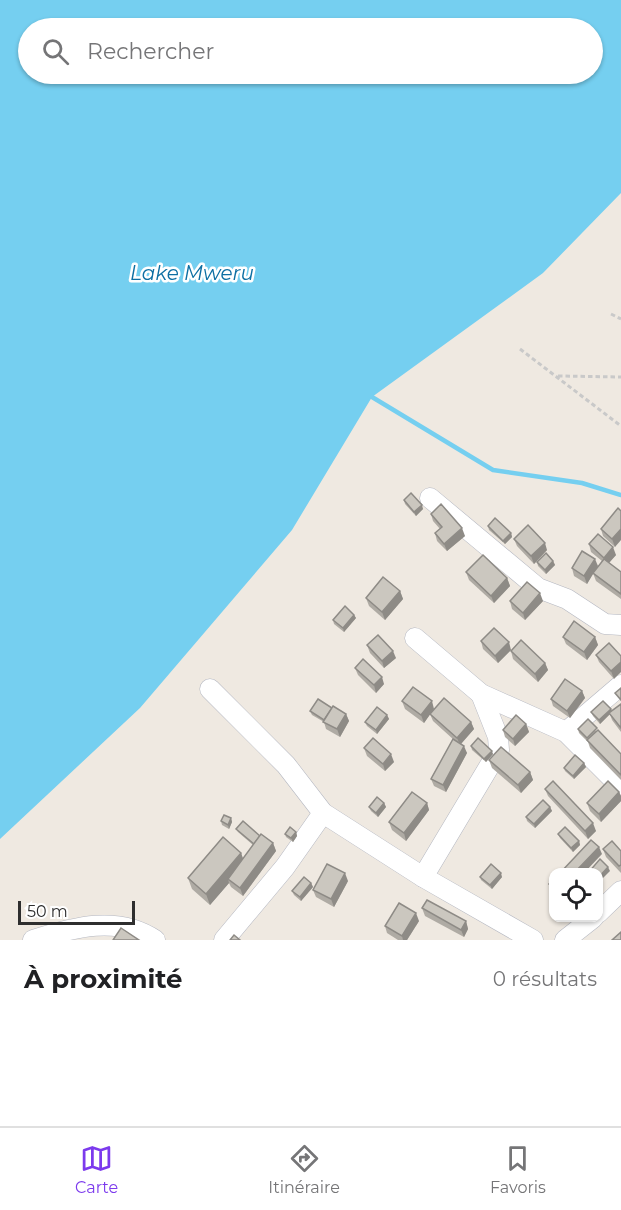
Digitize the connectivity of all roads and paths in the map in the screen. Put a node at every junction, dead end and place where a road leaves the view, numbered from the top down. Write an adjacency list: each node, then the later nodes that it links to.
1 (611, 314): 2 (path)
2 (621, 318)
3 (520, 349): 4 (path)
4 (556, 376): 5 (path); 6 (path)
5 (621, 377)
6 (621, 426)
7 (430, 498): 8 (street)
8 (621, 625)
9 (416, 638): 12 (street)
10 (621, 685): 13 (street)
11 (210, 688): 15 (street)
12 (481, 694): 13 (street); 16 (street)
13 (566, 732): 14 (street)
14 (621, 787)
15 (323, 813): 16 (street); 22 (street)
16 (423, 877): 23 (street)
17 (621, 891): 18 (street)
18 (603, 908)
19 (588, 922): 24 (street)
20 (33, 940): 21 (street)
21 (155, 940)
22 (224, 940)
23 (533, 940)
24 (565, 940)

